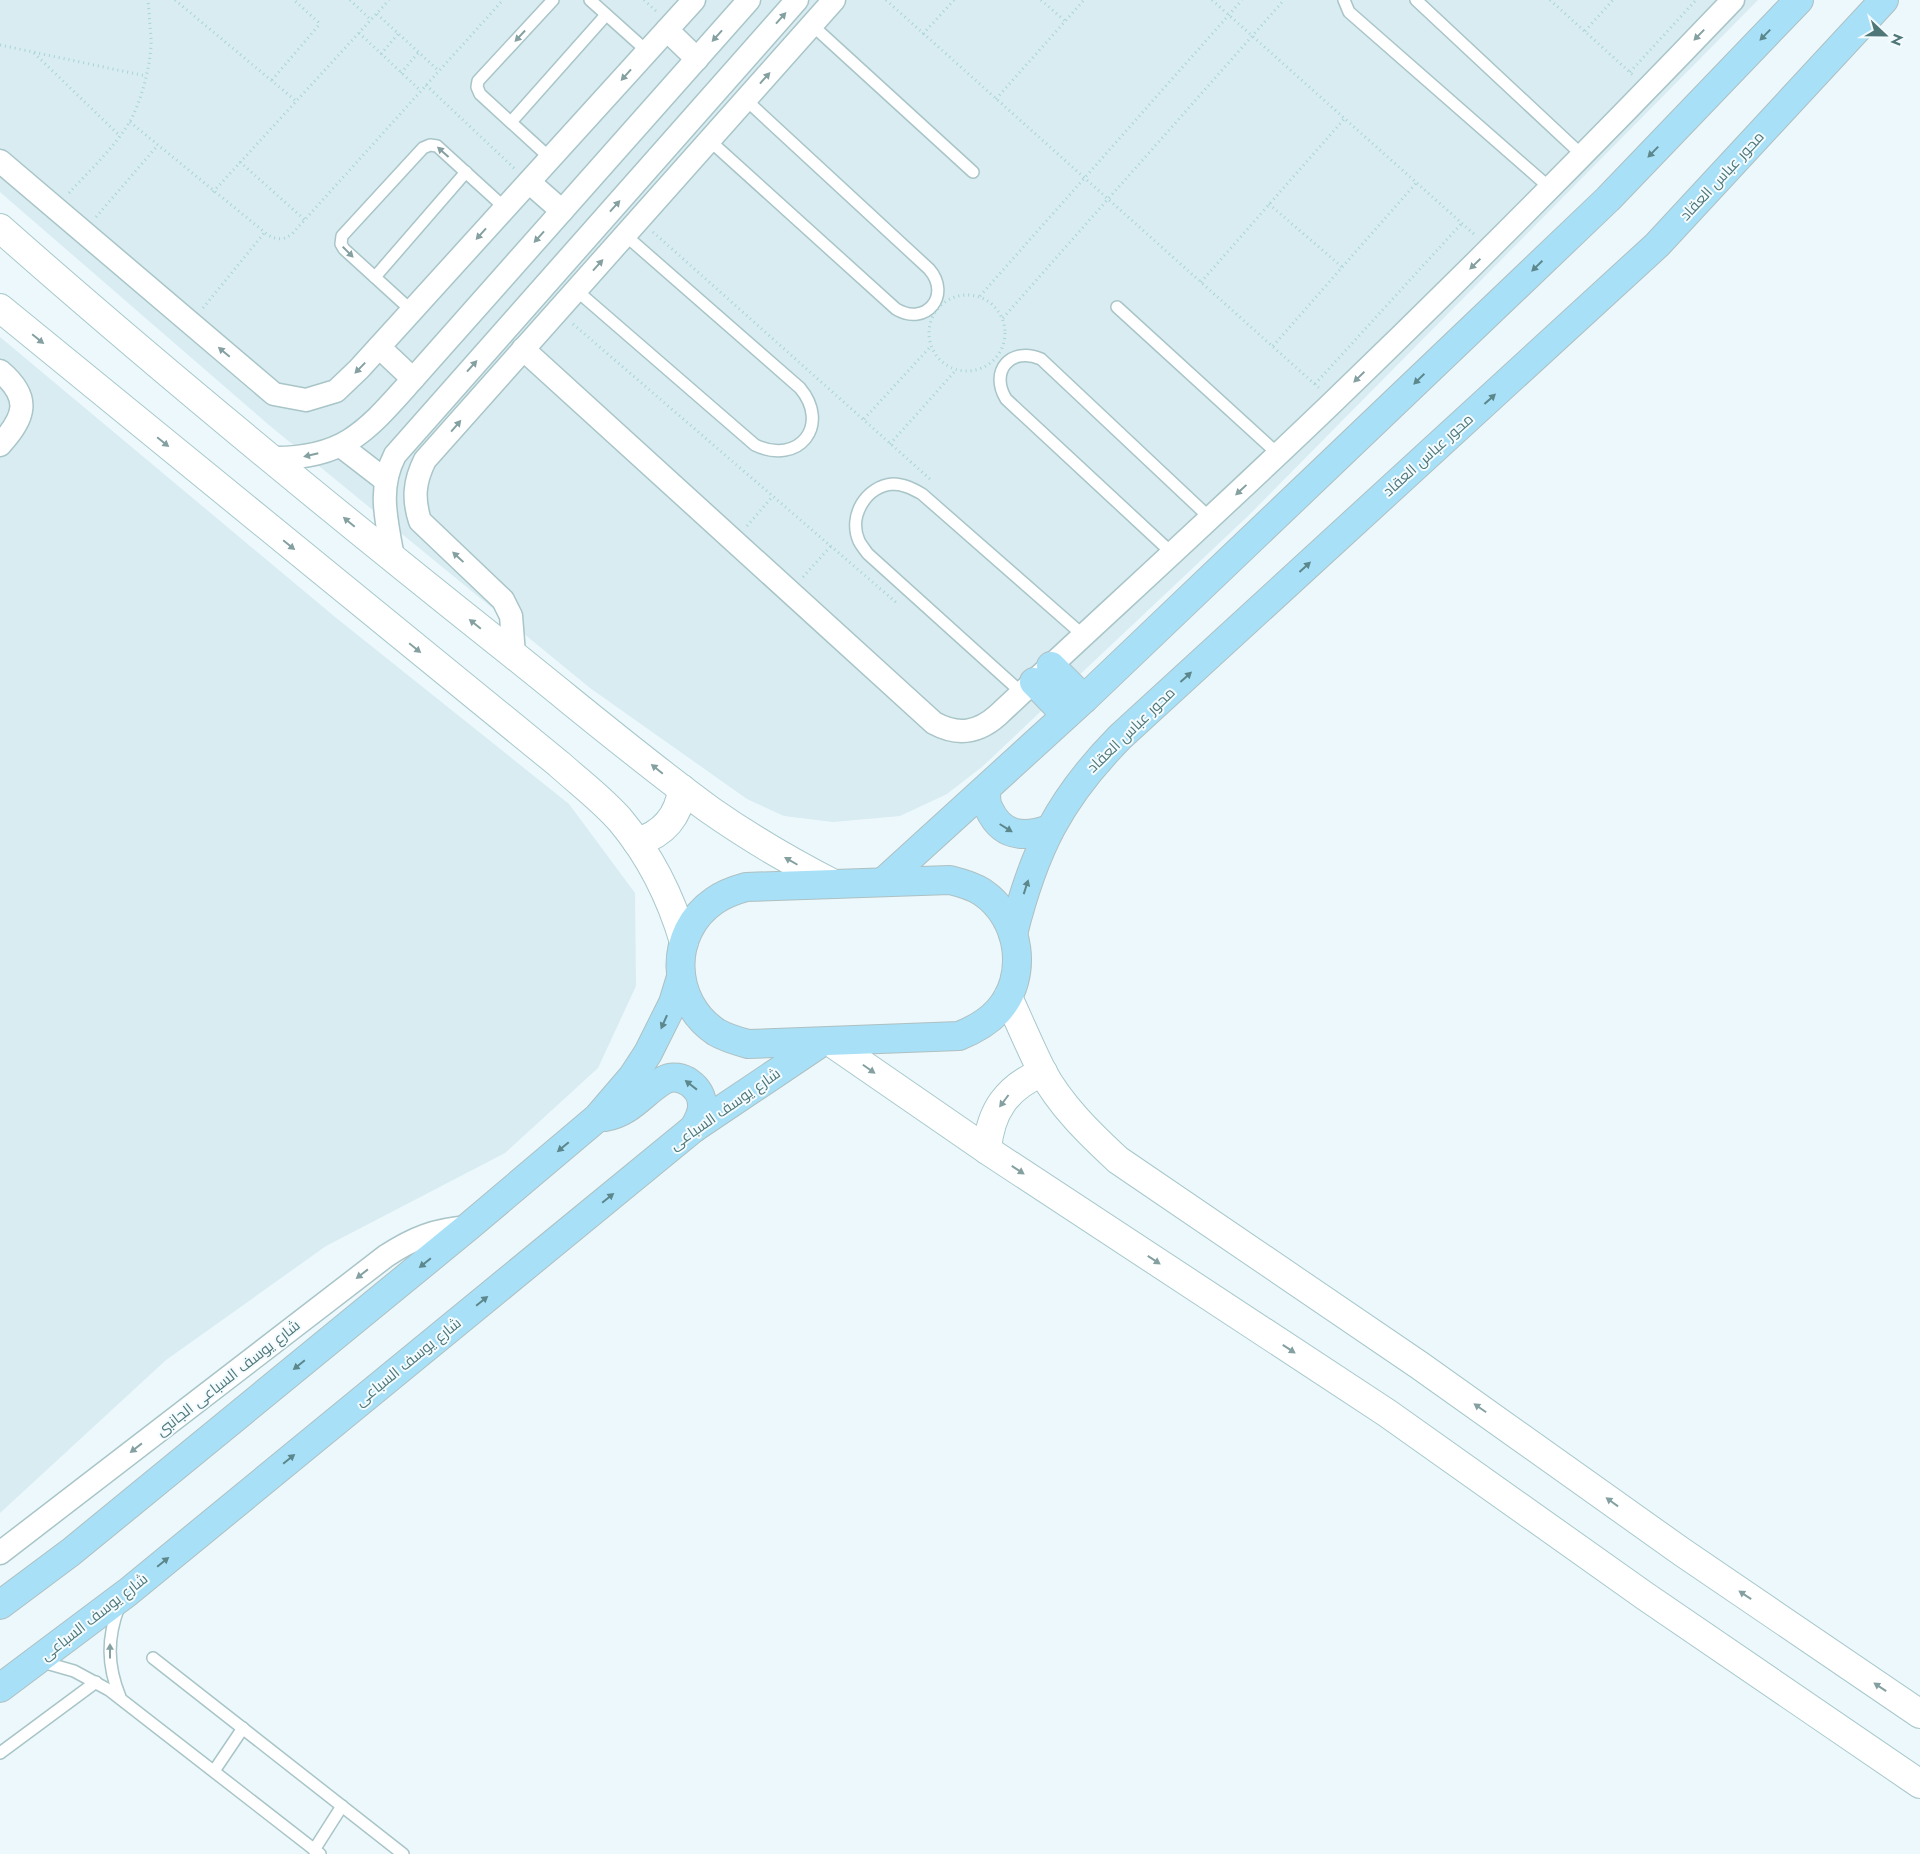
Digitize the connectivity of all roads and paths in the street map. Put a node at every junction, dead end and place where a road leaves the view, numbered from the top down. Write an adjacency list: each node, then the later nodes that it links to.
1 (147, 0): 49 (path)
2 (175, 0): 50 (path)
3 (294, 0): 50 (path)
4 (350, 0): 31 (path)
5 (389, 0): 28 (path)
6 (503, 0): 46 (path)
7 (553, 0): 59 (lane, one-way to 59)
8 (590, 0): 29 (lane)
9 (693, 0): 34 (street)
10 (749, 0): 45 (street, one-way to 45)
11 (797, 0): 108 (street, one-way to 11)
12 (834, 0): 33 (street)
13 (886, 0): 38 (path)
14 (954, 0): 38 (path)
15 (1041, 0): 32 (path)
16 (1084, 0): 32 (path)
17 (1212, 0): 30 (path)
18 (1242, 0): 30 (path)
19 (1284, 0): 39 (path)
20 (1344, 0): 72 (lane)
21 (1416, 0): 63 (lane)
22 (1550, 0): 35 (path)
23 (1612, 0): 35 (path)
24 (1696, 0): 48 (path)
25 (1732, 0): 52 (street, one-way to 52)
26 (1799, 0): 129 (main road, one-way to 129)
27 (1884, 0): 132 (main road, محور عباس العقاد, one-way to 27)
28 (377, 14): 31 (path); 37 (path)
29 (606, 15): 42 (lane); 59 (lane)
30 (1229, 15): 39 (path); 69 (path)
31 (371, 20): 36 (path)
32 (1066, 21): 54 (path)
33 (812, 25): 55 (street, one-way to 33); 68 (lane)
34 (667, 30): 42 (street); 45 (street)
35 (1585, 31): 48 (path)
36 (359, 33): 44 (path); 56 (path)
37 (398, 34): 43 (path); 44 (path)
38 (924, 34): 54 (path)
39 (1252, 36): 57 (path); 74 (path)
40 (0, 45): 41 (path)
41 (33, 52): 49 (path); 60 (path)
42 (648, 52): 64 (street, one-way to 64)
43 (418, 53): 46 (path); 47 (path)
44 (381, 54): 47 (path)
45 (697, 59): 78 (street)
46 (439, 71): 51 (path)
47 (401, 72): 53 (path)
48 (1630, 72): 52 (path)
49 (146, 76): 58 (path)
50 (271, 80): 56 (path)
51 (426, 85): 53 (path); 70 (path)
52 (1648, 89): 63 (street)
53 (421, 91): 79 (path)
54 (996, 99): 69 (path)
55 (745, 100): 61 (street); 61 (lane)
56 (296, 101): 66 (path)
57 (1345, 118): 71 (path); 75 (path)
58 (130, 122): 60 (path); 62 (path)
59 (511, 122): 64 (lane)
60 (120, 136): 76 (path)
61 (709, 140): 81 (street)
62 (158, 145): 73 (path); 83 (path)
63 (1582, 155): 72 (street)
64 (550, 158): 70 (street)
65 (0, 161): 76 (street)
66 (240, 162): 73 (path); 79 (path)
67 (466, 172): 77 (lane); 87 (lane); 87 (lane, one-way to 87)
68 (973, 172)
69 (1085, 178): 74 (path); 90 (path)
70 (529, 182): 77 (street); 78 (street)
71 (1417, 182): 80 (path); 86 (path)
72 (1550, 188): 85 (street)
73 (213, 192): 84 (path)
74 (1109, 199): 88 (path); 95 (path)
75 (1269, 204): 86 (path); 88 (path)
76 (55, 208): 83 (street)
77 (505, 208): 94 (street, one-way to 94)
78 (562, 211): 103 (street, one-way to 103)
79 (305, 220): 84 (path)
80 (1462, 223): 85 (path); 104 (path)
81 (632, 227): 89 (street, one-way to 81); 89 (lane); 109 (path)
82 (0, 228): 115 (main road)
83 (82, 232): 96 (street)
84 (265, 232): 96 (path)
85 (1490, 249): 106 (street, one-way to 106)
86 (1342, 267): 98 (path)
87 (375, 277): 94 (lane)
88 (1201, 282): 98 (path)
89 (576, 290): 93 (street)
90 (980, 296): 95 (path); 97 (path)
91 (1117, 307): 114 (lane)
92 (0, 308): 133 (main road, one-way to 133)
93 (558, 310): 100 (street); 118 (path)
94 (412, 311): 99 (street)
95 (1003, 318): 101 (path)
96 (190, 324): 99 (street, one-way to 96)
97 (931, 346): 101 (path); 109 (path)
98 (1273, 346): 104 (path)
99 (379, 347): 103 (street)
100 (523, 349): 105 (street); 120 (street)
101 (956, 370): 111 (path)
102 (0, 371): 112 (street)
103 (414, 378): 107 (street)
104 (1315, 384): 106 (path)
105 (482, 396): 108 (street); 127 (street, one-way to 105)
106 (1334, 401): 114 (street)
107 (392, 403): 110 (street); 113 (street)
108 (438, 407): 110 (street)
109 (864, 419): 111 (path)
110 (419, 427): 116 (street)
111 (890, 444): 117 (path)
112 (0, 445)
113 (341, 446): 115 (street, one-way to 115); 116 (street)
114 (1278, 454): 119 (street, one-way to 119)
115 (272, 458): 123 (main road, one-way to 115)
116 (385, 480): 123 (street)
117 (934, 483)
118 (773, 496): 120 (path); 121 (path)
119 (1210, 518): 122 (street); 122 (lane)
120 (734, 540): 124 (street)
121 (831, 546): 124 (path); 125 (path)
122 (1173, 554): 126 (street)
123 (393, 558): 127 (main road, one-way to 123)
124 (789, 592): 128 (street)
125 (899, 605)
126 (1084, 636): 128 (street); 128 (lane)
127 (514, 654): 130 (main road, one-way to 127)
128 (1036, 680): 129 (main road)
129 (1075, 707): 131 (main road)
130 (682, 789): 133 (main road); 135 (main road, one-way to 130)
131 (986, 790): 132 (main road, one-way to 132); 134 (main road)
132 (1050, 830): 136 (main road, محور عباس العقاد, one-way to 132)
133 (638, 842): 137 (main road)
134 (883, 882): 135 (main road); 136 (main road)
135 (834, 884): 137 (main road)
136 (1014, 934): 139 (main road)
137 (684, 942): 138 (main road)
138 (681, 977): 140 (main road); 142 (main road, one-way to 142)
139 (1008, 997): 140 (main road); 141 (main road)
140 (826, 1041): 143 (main road, شارع يوسف السباعى); 144 (main road, one-way to 144)
141 (1043, 1072): 144 (main road, one-way to 144); 156 (main road, one-way to 141)
142 (597, 1118): 143 (main road, one-way to 142); 145 (main road, one-way to 145)
143 (694, 1128): 149 (main road, شارع يوسف السباعى, one-way to 143)
144 (987, 1150): 160 (main road, one-way to 160)
145 (468, 1227): 147 (street, شارع يوسف السباعى الجانبى, one-way to 147); 150 (main road, one-way to 150)
146 (0, 1533): 147 (street)
147 (26, 1533): 148 (street, شارع يوسف السباعى الجانبى)
148 (0, 1553)
149 (128, 1592): 152 (main road, شارع يوسف السباعى); 155 (lane, one-way to 149)
150 (0, 1605)
151 (153, 1658): 157 (lane)
152 (38, 1661): 153 (lane); 154 (main road, شارع يوسف السباعى)
153 (96, 1682): 155 (lane); 158 (lane)
154 (0, 1688)
155 (120, 1698): 159 (lane)
156 (1920, 1714)
157 (243, 1728): 159 (lane); 161 (lane)
158 (0, 1752)
159 (214, 1771): 162 (lane)
160 (1920, 1784)
161 (342, 1806): 162 (lane); 163 (lane)
162 (317, 1852)
163 (403, 1854)

